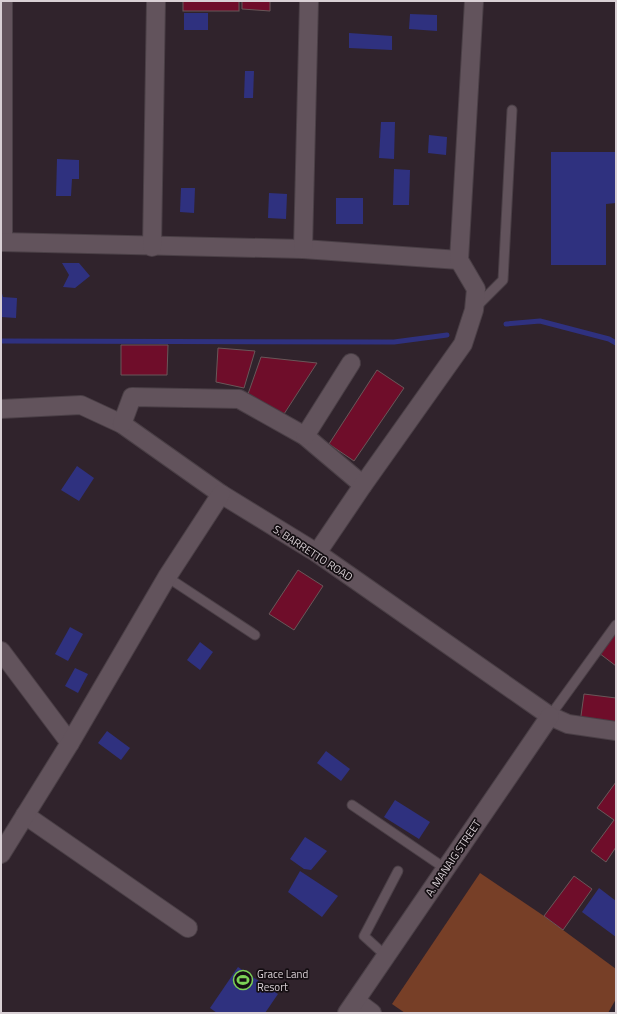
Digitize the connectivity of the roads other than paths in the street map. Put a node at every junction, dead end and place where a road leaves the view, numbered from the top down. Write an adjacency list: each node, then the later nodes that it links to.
1 (3, 1): 6 (street)
2 (156, 1): 7 (street)
3 (309, 1): 8 (street)
4 (474, 1): 9 (street)
5 (512, 110): 10 (lane)
6 (2, 242): 7 (street)
7 (152, 247): 8 (street)
8 (303, 249): 9 (street)
9 (458, 260): 10 (street)
10 (474, 310): 15 (street)
11 (352, 363): 14 (street)
12 (1, 409): 13 (street, S. BARRETTO ROAD)
13 (122, 424): 14 (street); 16 (street, S. BARRETTO ROAD)
14 (305, 436): 15 (street)
15 (363, 485): 17 (street)
16 (221, 494): 17 (street, S. BARRETTO ROAD); 18 (street)
17 (317, 553): 22 (street, S. BARRETTO ROAD)
18 (167, 577): 20 (lane); 24 (street)
19 (616, 625): 22 (lane)
20 (255, 635)
21 (1, 651): 24 (street)
22 (550, 716): 23 (street, S. BARRETTO ROAD); 28 (street, A. MANAIG STREET)
23 (616, 731)
24 (70, 743): 26 (street)
25 (352, 805): 28 (lane)
26 (25, 815): 27 (street); 30 (street)
27 (1, 854)
28 (446, 869): 31 (street, A. MANAIG STREET)
29 (398, 871): 31 (lane)
30 (188, 928)
31 (386, 956): 32 (street, A. MANAIG STREET)
32 (352, 1007): 33 (street, A. MANAIG STREET)
33 (372, 1013)

